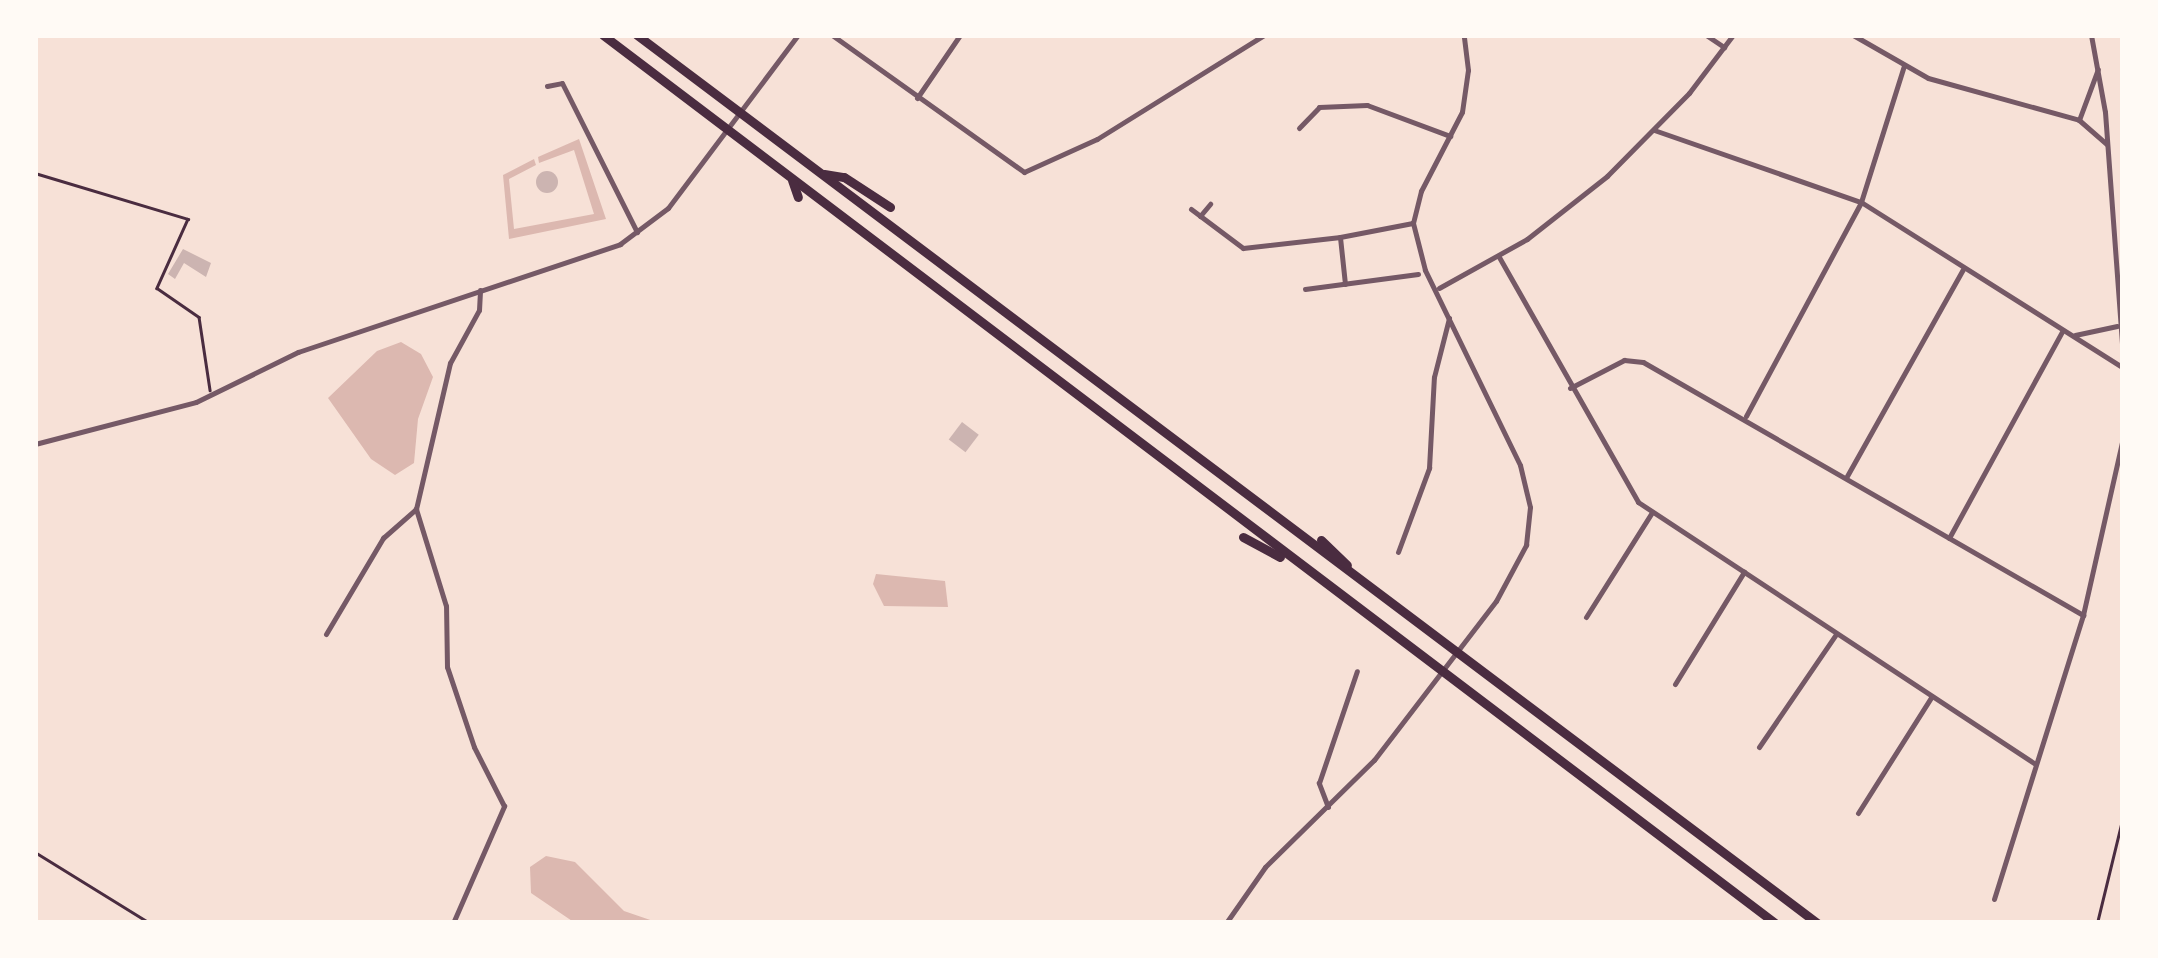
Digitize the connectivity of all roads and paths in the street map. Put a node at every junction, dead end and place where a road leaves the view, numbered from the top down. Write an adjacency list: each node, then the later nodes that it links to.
1 (603, 35): 24 (highway)
2 (636, 35): 23 (highway)
3 (798, 35): 32 (street)
4 (832, 35): 16 (street)
5 (960, 35): 16 (street)
6 (1264, 35): 16 (street)
7 (1464, 35): 20 (street)
8 (1706, 35): 12 (street)
9 (1733, 35): 12 (street)
10 (1853, 35): 13 (street)
11 (2091, 35): 14 (street)
12 (1724, 47): 19 (street)
13 (1904, 66): 17 (street); 26 (street)
14 (2098, 69): 17 (street); 21 (street)
15 (547, 86): 32 (street)
16 (917, 98)
17 (2079, 120): 21 (street)
18 (1299, 128): 20 (street)
19 (1654, 130): 26 (street); 34 (street)
20 (1450, 136): 31 (street)
21 (2108, 144): 42 (street)
22 (35, 173): 47 (path)
23 (822, 174): 28 (highway); 60 (highway)
24 (791, 177): 25 (highway); 58 (highway)
25 (798, 197)
26 (1861, 202): 35 (street); 48 (street)
27 (1210, 204): 30 (street)
28 (890, 207)
29 (1190, 208): 30 (street)
30 (1200, 216): 33 (street)
31 (1413, 224): 33 (street); 39 (street)
32 (637, 232): 40 (street)
33 (1340, 237): 37 (street)
34 (1498, 257): 39 (street); 46 (street)
35 (1963, 270): 43 (street); 51 (street)
36 (1418, 274): 37 (street)
37 (1345, 284): 38 (street)
38 (1305, 288)
39 (1439, 288): 41 (street)
40 (480, 290): 47 (street); 52 (street)
41 (1449, 318): 57 (street); 70 (street)
42 (2118, 326): 44 (street); 45 (street)
43 (2063, 330): 44 (street); 55 (street)
44 (2075, 335): 45 (street)
45 (2123, 363)
46 (1570, 388): 48 (street); 53 (street)
47 (211, 396): 50 (street)
48 (1746, 416): 51 (street)
49 (2123, 438): 61 (street)
50 (35, 444)
51 (1847, 476): 55 (street)
52 (416, 509): 63 (street); 76 (street)
53 (1652, 512): 59 (street); 62 (street)
54 (1244, 538): 58 (highway)
55 (1949, 538): 61 (street)
56 (1321, 540): 60 (highway)
57 (1398, 552)
58 (1305, 569): 78 (highway)
59 (1744, 572): 64 (street); 66 (street)
60 (1374, 591): 79 (highway)
61 (2083, 614): 69 (street)
62 (1586, 617)
63 (326, 634)
64 (1836, 634): 67 (street); 68 (street)
65 (1356, 671): 70 (street)
66 (1676, 684)
67 (1932, 696): 69 (street); 71 (street)
68 (1760, 746)
69 (2036, 764): 74 (street)
70 (1328, 807): 77 (street)
71 (1858, 813)
72 (2123, 816): 80 (path)
73 (35, 852): 75 (path)
74 (1994, 898)
75 (150, 923)
76 (453, 923)
77 (1226, 923)
78 (1775, 923)
79 (1817, 923)
80 (2097, 923)

